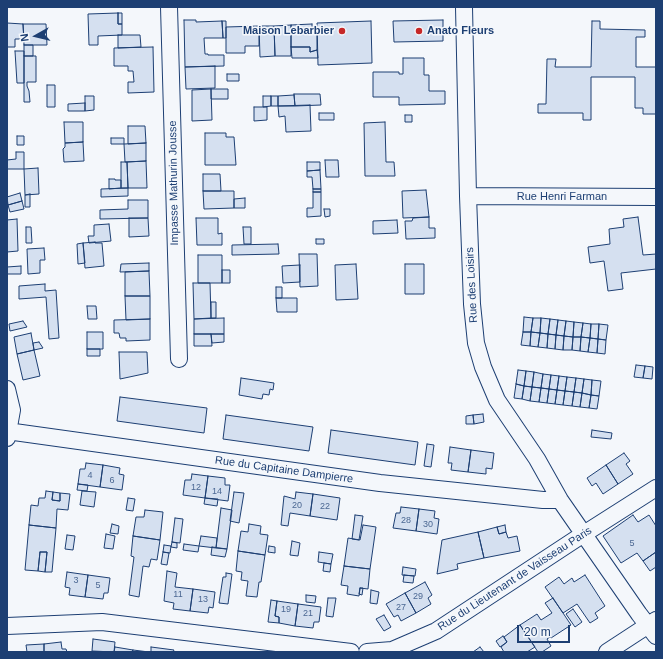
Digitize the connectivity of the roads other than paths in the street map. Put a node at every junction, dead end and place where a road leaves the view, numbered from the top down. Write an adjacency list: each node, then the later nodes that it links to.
1 (169, 7): 5 (street, Impasse Mathurin Jousse)
2 (464, 7): 3 (street, Rue des Loisirs)
3 (468, 196): 4 (street, Rue Henri Farman); 9 (street, Rue des Loisirs)
4 (656, 197)
5 (179, 359)
6 (7, 389): 7 (street)
7 (7, 433): 9 (street, Rue du Capitaine Dampierre)
8 (656, 488): 10 (street, Rue du Lieutenant de Vaisseau Paris)
9 (560, 500): 10 (street, Rue des Loisirs)
10 (584, 534): 12 (street, Rue des Loisirs); 14 (street, Rue du Lieutenant de Vaisseau Paris)
11 (7, 626): 13 (street)
12 (653, 627): 15 (street)
13 (351, 652)
14 (367, 652)
15 (607, 652)

